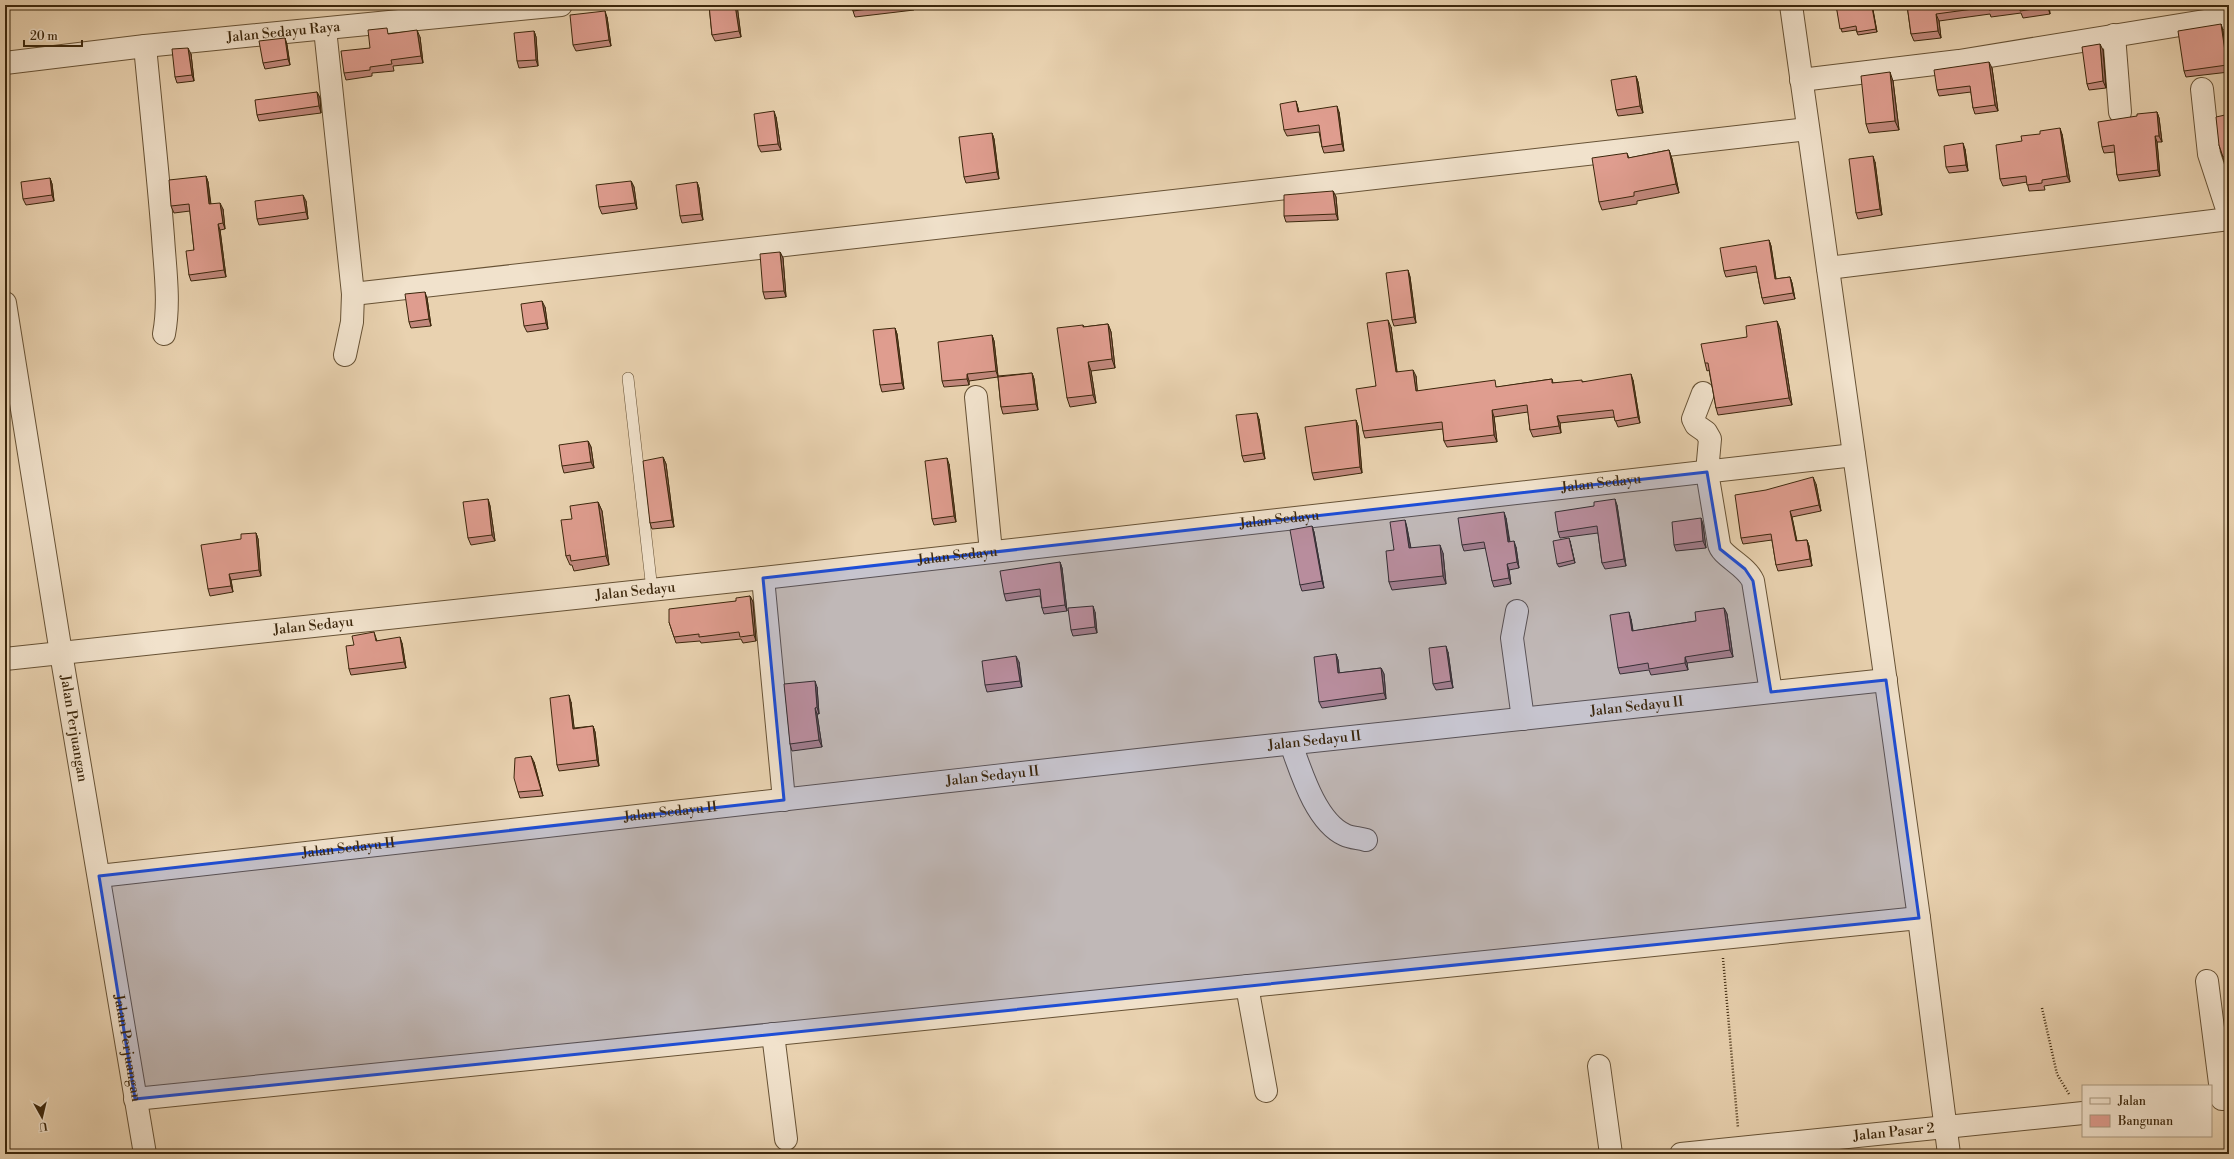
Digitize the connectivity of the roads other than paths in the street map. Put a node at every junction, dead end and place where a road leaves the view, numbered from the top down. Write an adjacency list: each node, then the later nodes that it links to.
1 (561, 5): 4 (street, Jalan Sedayu Raya)
2 (1791, 5): 8 (street)
3 (2229, 17): 5 (street)
4 (325, 29): 6 (street, Jalan Sedayu Raya); 15 (street)
5 (2114, 35): 8 (street); 10 (street)
6 (145, 46): 7 (street, Jalan Sedayu Raya); 17 (street)
7 (5, 63)
8 (1801, 80): 11 (street)
9 (2202, 89): 12 (street)
10 (2120, 112)
11 (1808, 129): 14 (street); 15 (street)
12 (2229, 215)
13 (2229, 219): 14 (street)
14 (1828, 268): 23 (street)
15 (353, 294): 18 (street)
16 (5, 303): 19 (street, Jalan Perjuangan)
17 (164, 334)
18 (345, 355)
19 (9, 364): 29 (street, Jalan Perjuangan)
20 (628, 378): 27 (lane)
21 (1704, 393): 24 (street)
22 (976, 397): 25 (street)
23 (1854, 455): 24 (street, Jalan Sedayu); 31 (street)
24 (1707, 472): 25 (street, Jalan Sedayu); 32 (street)
25 (991, 552): 26 (street, Jalan Sedayu)
26 (763, 578): 27 (street, Jalan Sedayu); 35 (street)
27 (652, 590): 29 (street, Jalan Sedayu)
28 (1517, 611): 33 (street)
29 (61, 653): 30 (street, Jalan Sedayu); 37 (street, Jalan Perjuangan)
30 (5, 659)
31 (1886, 680): 32 (street, Jalan Sedayu II); 38 (street)
32 (1771, 692): 33 (street, Jalan Sedayu II)
33 (1523, 719): 34 (street, Jalan Sedayu II)
34 (1291, 744): 35 (street, Jalan Sedayu II); 36 (street)
35 (784, 800): 37 (street, Jalan Sedayu II)
36 (1366, 840)
37 (99, 876): 44 (street, Jalan Perjuangan)
38 (1919, 918): 40 (street); 47 (street)
39 (2208, 982): 45 (street)
40 (1247, 986): 41 (street); 43 (street)
41 (772, 1034): 44 (street); 48 (street)
42 (1599, 1066): 50 (street)
43 (1266, 1090)
44 (135, 1099): 49 (street, Jalan Perjuangan)
45 (2221, 1099)
46 (2077, 1105): 47 (street, Jalan Pasar 2)
47 (1942, 1127): 51 (street, Jalan Pasar 2); 52 (street)
48 (786, 1139)
49 (146, 1154)
50 (1611, 1154)
51 (1681, 1154)
52 (1949, 1154)

